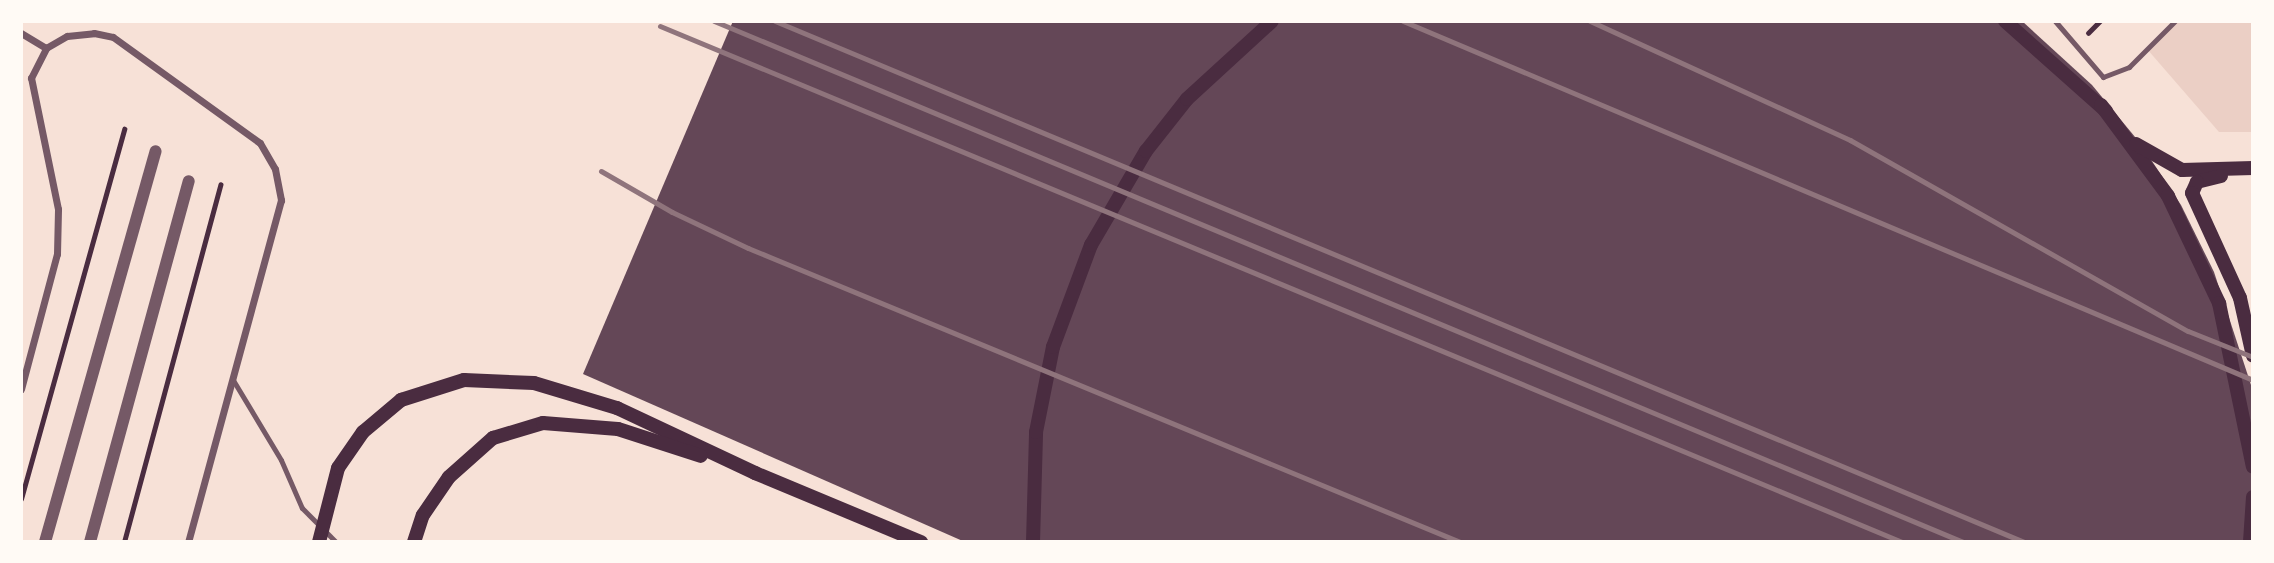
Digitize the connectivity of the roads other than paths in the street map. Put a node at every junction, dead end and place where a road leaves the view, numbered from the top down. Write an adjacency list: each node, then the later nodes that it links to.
1 (1272, 21): 24 (main road)
2 (2005, 21): 7 (main road)
3 (2055, 21): 4 (lane)
4 (2175, 21)
5 (21, 33): 6 (street)
6 (46, 48): 12 (street); 13 (street)
7 (2101, 105): 9 (main road); 14 (main road)
8 (156, 150): 17 (street)
9 (2246, 170): 11 (main road)
10 (189, 181): 18 (street)
11 (2253, 356)
12 (233, 380): 19 (street); 21 (lane)
13 (21, 389)
14 (2253, 467)
15 (755, 473): 20 (main road); 22 (main road); 23 (main road)
16 (2253, 498): 25 (main road)
17 (45, 542)
18 (90, 542)
19 (188, 542)
20 (319, 542)
21 (336, 542)
22 (414, 542)
23 (921, 542)
24 (1032, 542)
25 (2250, 542)

